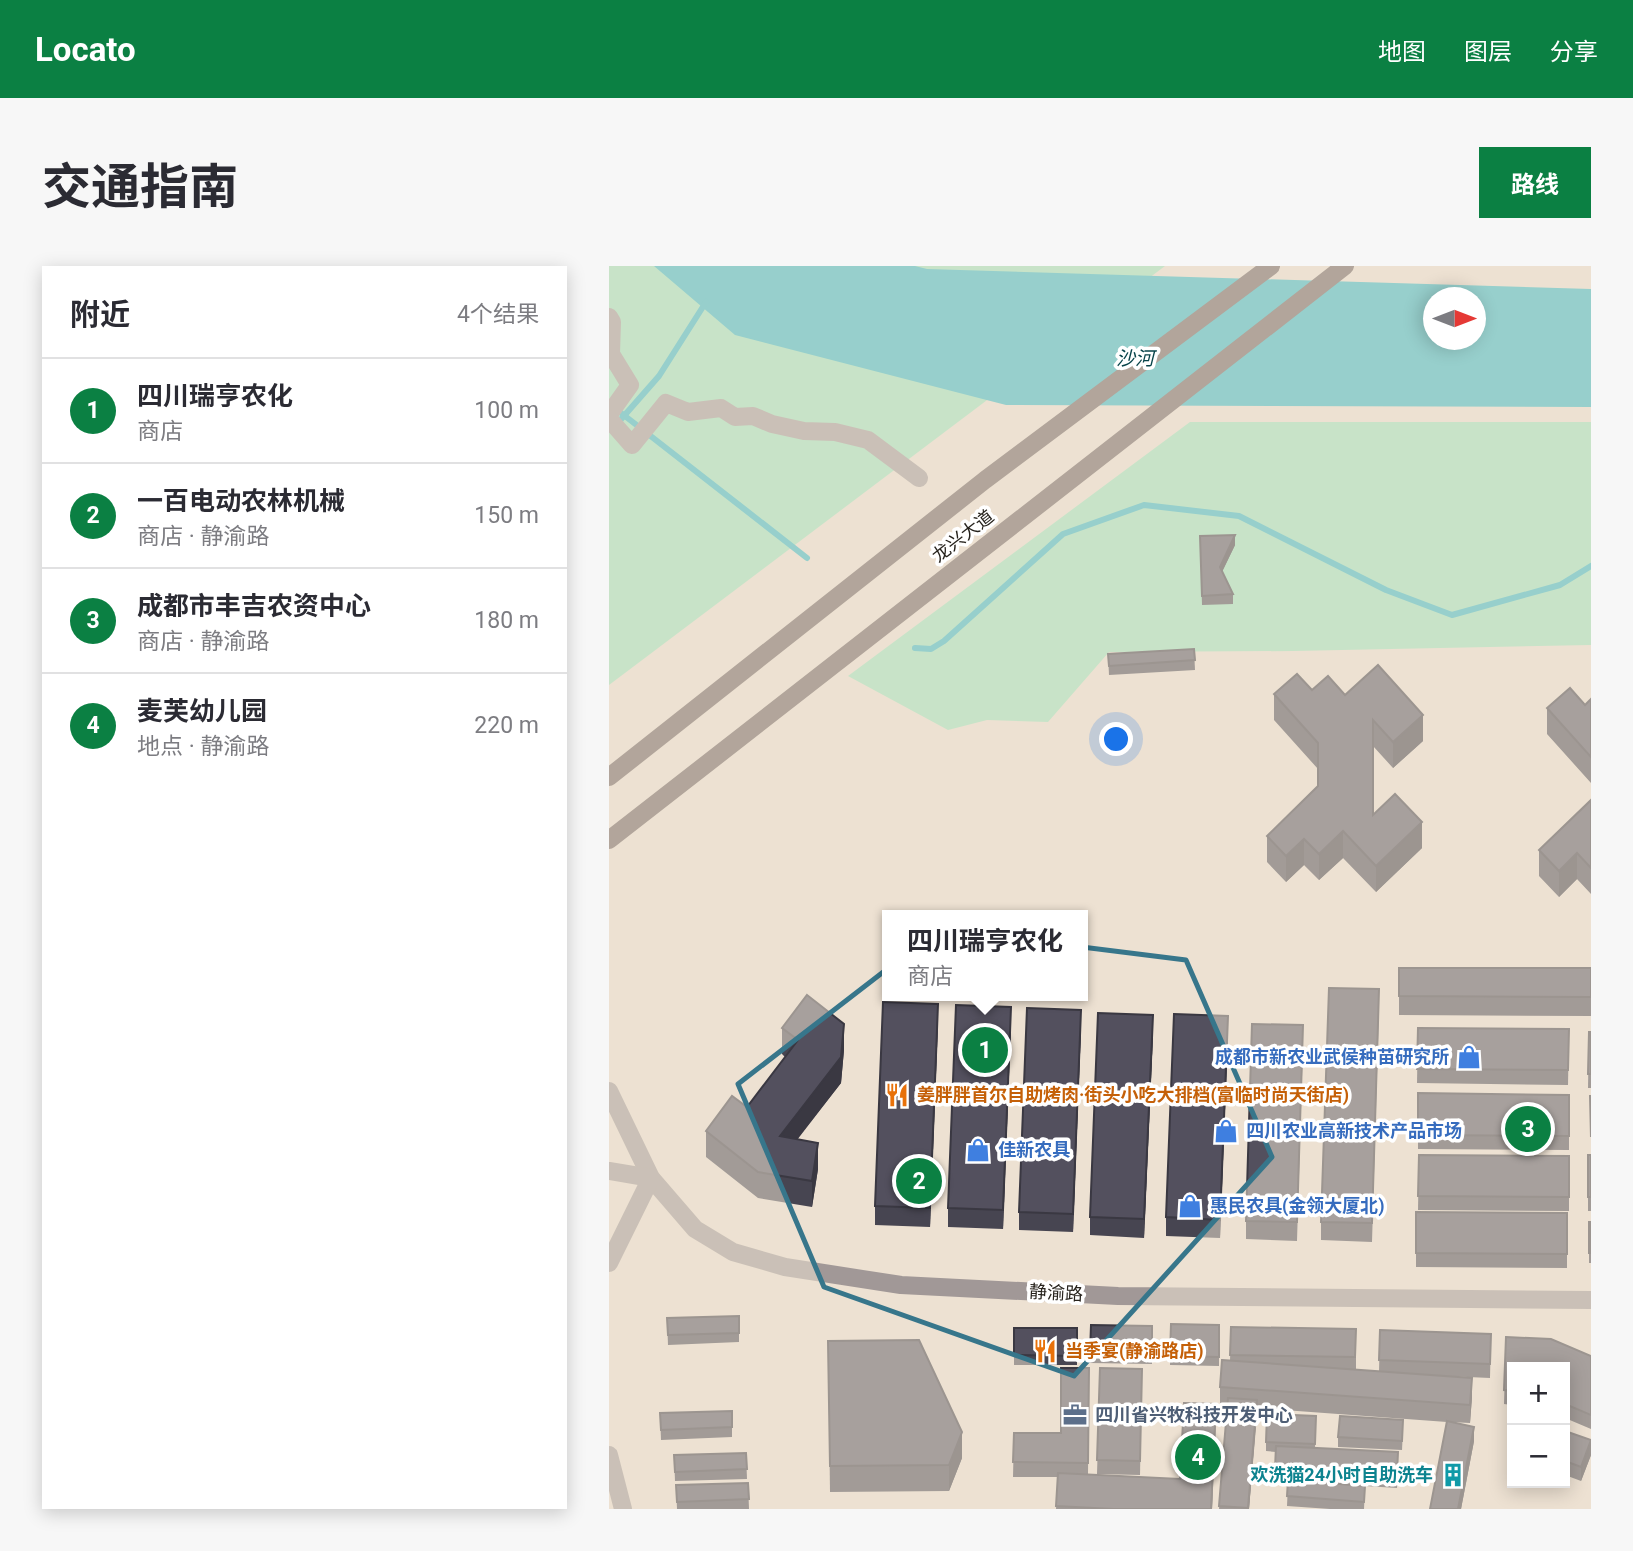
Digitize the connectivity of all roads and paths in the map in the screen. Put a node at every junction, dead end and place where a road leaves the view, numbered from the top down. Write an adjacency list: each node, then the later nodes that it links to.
1 (1271, 266): 6 (main road, 龙兴大道)
2 (1345, 266): 7 (main road, 龙兴大道)
3 (609, 317): 4 (street)
4 (609, 417): 5 (street)
5 (919, 478)
6 (609, 777)
7 (609, 840)
8 (609, 1091): 10 (street, 静渝路)
9 (609, 1171): 10 (street)
10 (651, 1178): 11 (street); 12 (street, 静渝路)
11 (609, 1263)
12 (1591, 1300)
13 (609, 1455): 14 (street)
14 (623, 1509)

